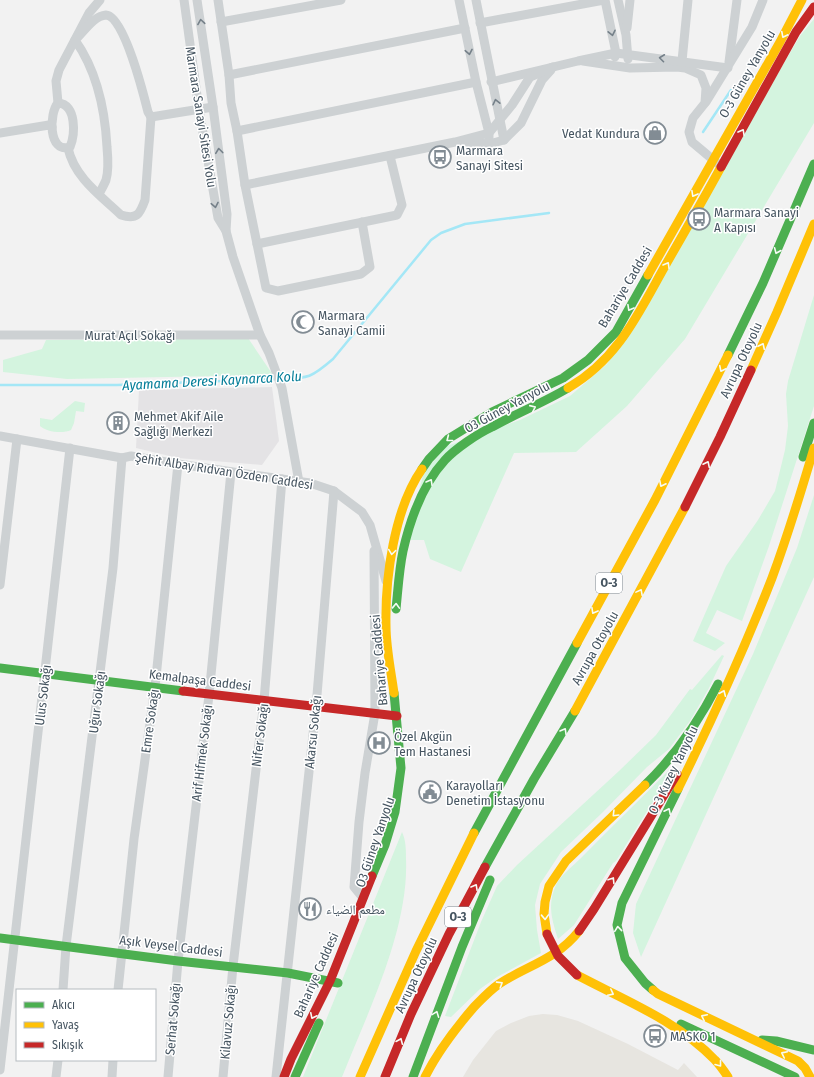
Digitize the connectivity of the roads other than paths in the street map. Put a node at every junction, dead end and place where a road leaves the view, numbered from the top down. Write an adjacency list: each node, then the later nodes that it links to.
1 (100, 0): 20 (street)
2 (184, 0): 35 (street, Marmara Sanayi Sitesi Yolu)
3 (197, 0): 34 (street, Marmara Sanayi Sitesi Yolu, one-way to 3)
4 (218, 0): 16 (street)
5 (340, 0): 16 (street)
6 (459, 0): 18 (street)
7 (476, 0): 17 (street)
8 (604, 0): 17 (street); 21 (street, one-way to 21)
9 (618, 0): 19 (street)
10 (630, 0): 19 (street)
11 (688, 0): 24 (street)
12 (737, 0): 28 (street)
13 (763, 0): 28 (street)
14 (802, 0): 47 (main road, O-3 Güney Yanyolu, one-way to 47)
15 (814, 7): 49 (main road, O-3 Güney Yanyolu, one-way to 15)
16 (221, 22): 29 (street)
17 (480, 23): 31 (street)
18 (464, 28): 29 (street); 30 (street, one-way to 30)
19 (626, 35): 22 (street)
20 (75, 40): 32 (street); 36 (street); 51 (street)
21 (616, 53): 22 (street); 23 (street); 25 (street)
22 (627, 54): 24 (street, one-way to 22); 27 (street)
23 (578, 61): 25 (street); 26 (street)
24 (679, 64): 27 (street); 28 (street); 33 (street)
25 (613, 66): 27 (street)
26 (554, 67): 31 (street); 37 (street); 42 (street)
27 (630, 68)
28 (728, 68): 33 (street)
29 (229, 75): 39 (street)
30 (476, 82): 39 (street); 41 (street)
31 (491, 82): 37 (street, one-way to 31)
32 (58, 103): 38 (street); 45 (street)
33 (705, 103): 47 (street)
34 (213, 107): 35 (street); 54 (street, Marmara Sanayi Sitesi Yolu, one-way to 34)
35 (199, 110): 36 (street); 54 (street, Marmara Sanayi Sitesi Yolu, one-way to 54)
36 (151, 117): 51 (street)
37 (500, 121): 41 (street); 42 (street)
38 (52, 127): 40 (street); 45 (street)
39 (237, 131): 50 (street)
40 (0, 133)
41 (489, 133): 43 (street); 44 (street)
42 (504, 140): 44 (street)
43 (455, 142): 44 (street); 46 (street)
44 (489, 144)
45 (68, 148): 51 (street)
46 (390, 156): 50 (street); 52 (street)
47 (713, 160): 49 (street); 71 (main road, Bahariye Caddesi, one-way to 71)
48 (814, 164): 111 (main road, Avrupa Otoyolu / O-3, one-way to 111)
49 (722, 166): 72 (main road, O3 Güney Yanyolu, one-way to 49)
50 (245, 185): 55 (street)
51 (99, 194)
52 (362, 222): 55 (street); 55 (street)
53 (814, 224): 84 (main road, Avrupa Otoyolu / O-3, one-way to 53)
54 (226, 231): 56 (street, Marmara Sanayi Sitesi Yolu)
55 (257, 244)
56 (260, 335): 57 (street, Murat Açıl Sokağı); 67 (street, Marmara Sanayi Sitesi Yolu)
57 (0, 336)
58 (814, 423): 98 (main road, O-3 Kuzey Yanyolu, one-way to 98, bridge)
59 (0, 436): 60 (street, Şehit Albay Rıdvan Özden Caddesi)
60 (17, 439): 61 (street, Şehit Albay Rıdvan Özden Caddesi); 70 (street)
61 (70, 448): 63 (street, Şehit Albay Rıdvan Özden Caddesi); 75 (street, Ulus Sokağı)
62 (814, 448): 81 (main road, O-3 Kuzey Yanyolu, one-way to 62)
63 (122, 458): 64 (street, Şehit Albay Rıdvan Özden Caddesi); 76 (street, Uğur Sokağı)
64 (178, 464): 65 (street, Şehit Albay Rıdvan Özden Caddesi); 77 (street, Emre Sokağı)
65 (232, 472): 66 (street, Şehit Albay Rıdvan Özden Caddesi); 78 (street, Arif Hifmek Sokağı)
66 (282, 479): 67 (street, Şehit Albay Rıdvan Özden Caddesi); 79 (street, Nifer Sokağı)
67 (299, 482): 68 (street, Şehit Albay Rıdvan Özden Caddesi)
68 (334, 490): 69 (street, Şehit Albay Rıdvan Özden Caddesi); 80 (street, Akarsu Sokağı)
69 (374, 537): 71 (street, Şehit Albay Rıdvan Özden Caddesi); 82 (street)
70 (0, 584)
71 (388, 588): 83 (main road, Bahariye Caddesi)
72 (396, 618)
73 (396, 642): 95 (main road, O3 Güney Yanyolu)
74 (0, 668): 75 (main road, Kemalpaşa Caddesi)
75 (46, 673): 76 (main road, Kemalpaşa Caddesi); 89 (street, Ulus Sokağı)
76 (100, 680): 77 (main road, Kemalpaşa Caddesi); 90 (street, Uğur Sokağı)
77 (155, 687): 78 (main road, Kemalpaşa Caddesi); 91 (street, Emre Sokağı)
78 (209, 695): 79 (main road, Kemalpaşa Caddesi); 92 (street, Arif Hifmek Sokağı)
79 (264, 701): 80 (main road, Kemalpaşa Caddesi); 93 (street, Nifer Sokağı)
80 (316, 707): 82 (main road, Kemalpaşa Caddesi); 94 (street, Akarsu Sokağı)
81 (716, 711): 99 (main road, O-3 Kuzey Yanyolu, one-way to 81); 114 (main road, one-way to 81)
82 (375, 713): 83 (main road, Kemalpaşa Caddesi); 87 (street)
83 (397, 716): 87 (main road, Bahariye Caddesi)
84 (544, 764): 85 (main road); 112 (main road, Avrupa Otoyolu / O-3, one-way to 84)
85 (512, 837)
86 (495, 869): 113 (main road, one-way to 86)
87 (363, 898): 95 (main road, Bahariye Caddesi)
88 (0, 938): 89 (main road, Aşık Veysel Caddesi)
89 (14, 941): 90 (main road, Aşık Veysel Caddesi); 103 (street, Ulus Sokağı)
90 (66, 946): 91 (main road, Aşık Veysel Caddesi); 96 (street, Uğur Sokağı)
91 (121, 954): 92 (main road, Aşık Veysel Caddesi); 97 (street, Emre Sokağı)
92 (178, 961): 93 (main road, Aşık Veysel Caddesi); 106 (street, Serhat Sokağı)
93 (233, 966): 94 (main road, Aşık Veysel Caddesi); 107 (street, Kilavuz Sokağı)
94 (288, 973): 95 (main road, Aşık Veysel Caddesi); 108 (street, Akarsu Sokağı)
95 (334, 982): 109 (main road, Bahariye Caddesi, one-way to 109); 110 (main road)
96 (63, 989)
97 (118, 989)
98 (638, 1007): 115 (main road, one-way to 115); 116 (main road)
99 (752, 1040): 100 (main road); 117 (main road, O-3 Kuzey Yanyolu, one-way to 99)
100 (814, 1050)
101 (58, 1061): 104 (street)
102 (113, 1061): 105 (street)
103 (0, 1070)
104 (56, 1077)
105 (112, 1077)
106 (168, 1077)
107 (223, 1077)
108 (276, 1077)
109 (284, 1077)
110 (295, 1077)
111 (360, 1077)
112 (385, 1077)
113 (413, 1077)
114 (425, 1077)
115 (728, 1077)
116 (795, 1077)
117 (810, 1077)

